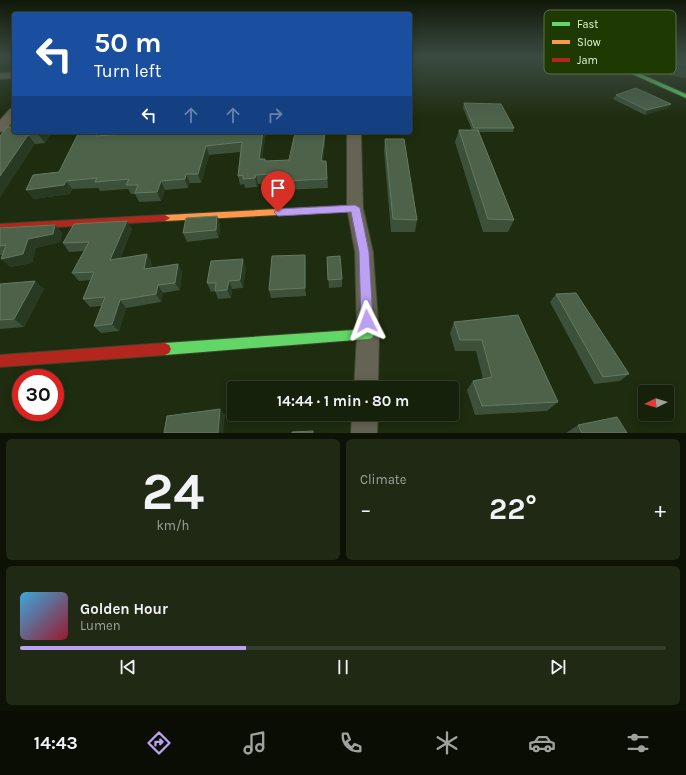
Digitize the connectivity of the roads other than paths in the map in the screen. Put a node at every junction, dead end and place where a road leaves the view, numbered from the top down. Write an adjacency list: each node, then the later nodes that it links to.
1 (643, 77): 2 (street)
2 (686, 96)
3 (12, 114): 4 (street)
4 (0, 128): 5 (street)
5 (12, 129)
6 (354, 134): 7 (street)
7 (355, 208): 8 (street); 9 (street)
8 (0, 226)
9 (368, 334): 10 (street); 11 (street)
10 (0, 361)
11 (366, 381)
12 (365, 421): 13 (street)
13 (364, 433)

